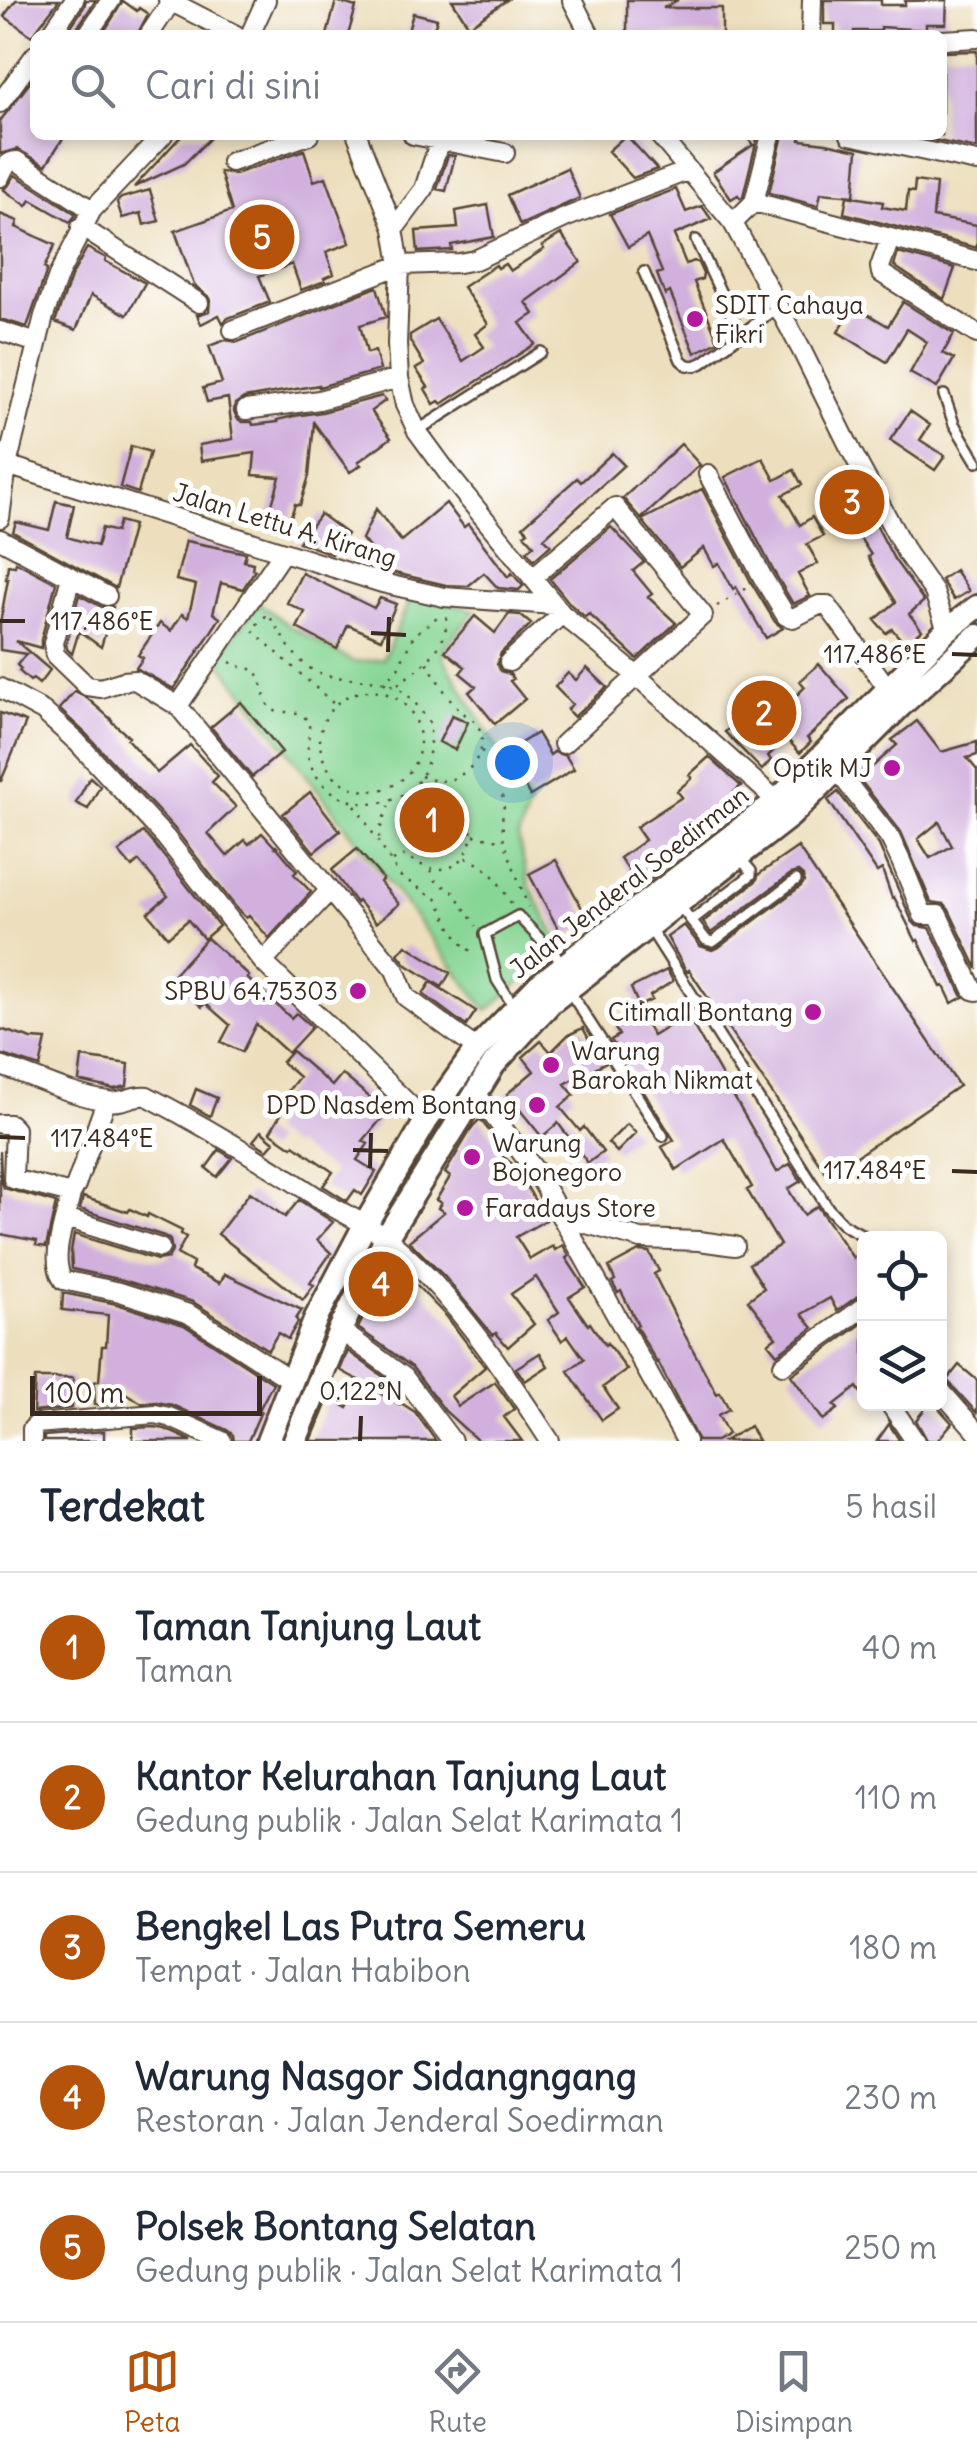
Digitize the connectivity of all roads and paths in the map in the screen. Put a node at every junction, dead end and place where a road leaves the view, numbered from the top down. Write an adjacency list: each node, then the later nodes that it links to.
1 (74, 0): 7 (street)
2 (111, 0): 8 (street)
3 (266, 0): 11 (street)
4 (572, 0): 12 (street)
5 (812, 0): 13 (street)
6 (170, 1): 9 (street); 10 (street)
7 (53, 30)
8 (90, 30)
9 (152, 30)
10 (226, 30)
11 (252, 30)
12 (587, 30)
13 (811, 30)
14 (977, 38): 15 (street)
15 (947, 40)
16 (30, 61): 17 (street)
17 (3, 92)
18 (158, 140): 31 (street)
19 (294, 140): 26 (street)
20 (365, 140): 34 (street)
21 (440, 140): 25 (street); 34 (street)
22 (663, 140): 28 (street)
23 (771, 140): 30 (street)
24 (874, 140): 27 (street)
25 (505, 152)
26 (231, 162)
27 (977, 162)
28 (687, 170): 32 (street); 38 (street)
29 (0, 177): 31 (street)
30 (754, 202): 32 (street); 35 (street)
31 (92, 210): 33 (street)
32 (732, 222): 41 (street)
33 (81, 228): 40 (street); 46 (street)
34 (394, 229): 38 (street)
35 (890, 239): 37 (street); 45 (street)
36 (696, 240): 44 (lane)
37 (977, 260)
38 (400, 266): 42 (street); 48 (street)
39 (644, 272): 44 (lane)
40 (199, 303)
41 (778, 306): 44 (lane); 64 (street)
42 (233, 330)
43 (0, 331): 46 (street)
44 (740, 334)
45 (977, 334)
46 (37, 343): 53 (street)
47 (542, 352): 51 (lane)
48 (398, 378): 50 (street); 51 (street)
49 (944, 395): 52 (lane)
50 (246, 410)
51 (417, 432): 59 (street)
52 (977, 462)
53 (8, 465): 55 (street); 57 (street, Jalan Lettu A. Kirang)
54 (708, 474): 60 (street)
55 (0, 518)
56 (0, 539): 58 (street)
57 (283, 552): 62 (street, Jalan Lettu A. Kirang); 75 (street)
58 (71, 577): 61 (street); 75 (street)
59 (532, 578): 62 (street); 63 (street)
60 (763, 578): 63 (path); 73 (street)
61 (106, 596)
62 (558, 610): 67 (street); 69 (street)
63 (703, 615): 69 (street)
64 (967, 629): 68 (street); 73 (street, Jalan Jenderal Soedirman); 78 (street, Jalan Jenderal Soedirman)
65 (232, 653): 83 (path)
66 (427, 662): 70 (path); 71 (path); 77 (path)
67 (508, 662)
68 (977, 669)
69 (637, 676): 76 (street); 82 (street)
70 (384, 684): 71 (path); 74 (path)
71 (396, 686): 79 (path)
72 (0, 688): 96 (street)
73 (889, 690): 82 (street, Jalan Jenderal Soedirman)
74 (334, 704): 74 (path)
75 (178, 706): 91 (street)
76 (563, 744)
77 (481, 751): 79 (path); 86 (path)
78 (836, 770): 92 (street, Jalan Jenderal Soedirman); 99 (street)
79 (421, 776): 80 (path)
80 (410, 789): 81 (path); 84 (path)
81 (390, 801): 83 (path); 85 (path)
82 (777, 801): 97 (street, Jalan Jenderal Soedirman)
83 (354, 804): 85 (path)
84 (472, 835): 86 (path); 87 (path)
85 (378, 840): 88 (path)
86 (504, 840): 93 (path)
87 (466, 858): 89 (path); 93 (path)
88 (392, 862): 89 (path); 95 (path)
89 (432, 870): 95 (path)
90 (796, 880): 92 (lane)
91 (329, 891): 96 (street); 101 (street)
92 (685, 912): 94 (street, Jalan Jenderal Soedirman)
93 (518, 916): 95 (lane); 97 (lane)
94 (650, 927): 98 (street, Jalan Jenderal Soedirman); 113 (lane)
95 (485, 934): 100 (lane)
96 (263, 962): 105 (street)
97 (565, 965): 100 (street, Jalan Jenderal Soedirman)
98 (568, 989): 103 (street, Jalan Jenderal Soedirman); 107 (lane)
99 (977, 991)
100 (515, 1008): 101 (street, Jalan Jenderal Soedirman)
101 (476, 1050): 105 (street, Jalan Jenderal Soedirman)
102 (0, 1066): 104 (street)
103 (475, 1092): 110 (street); 114 (street, Jalan Jenderal Soedirman)
104 (106, 1101): 109 (street); 112 (street)
105 (426, 1121): 112 (street, Jalan Jenderal Soedirman)
106 (0, 1124): 108 (street)
107 (663, 1136)
108 (6, 1179): 109 (street)
109 (70, 1194): 111 (street)
110 (561, 1217): 115 (street); 130 (street)
111 (66, 1218): 116 (street); 120 (street)
112 (365, 1225): 114 (street); 120 (street, Jalan Jenderal Soedirman)
113 (857, 1232)
114 (386, 1238): 118 (street, Jalan Jenderal Soedirman); 129 (street)
115 (735, 1246)
116 (160, 1248)
117 (857, 1313): 119 (street)
118 (340, 1330): 127 (street, Jalan Jenderal Soedirman); 128 (street)
119 (783, 1364)
120 (291, 1380): 126 (street, Jalan Jenderal Soedirman)
121 (947, 1397): 123 (street)
122 (895, 1411): 131 (street)
123 (975, 1426)
124 (32, 1441): 125 (street)
125 (222, 1441)
126 (268, 1441)
127 (295, 1441)
128 (452, 1441)
129 (550, 1441)
130 (686, 1441)
131 (915, 1441)

